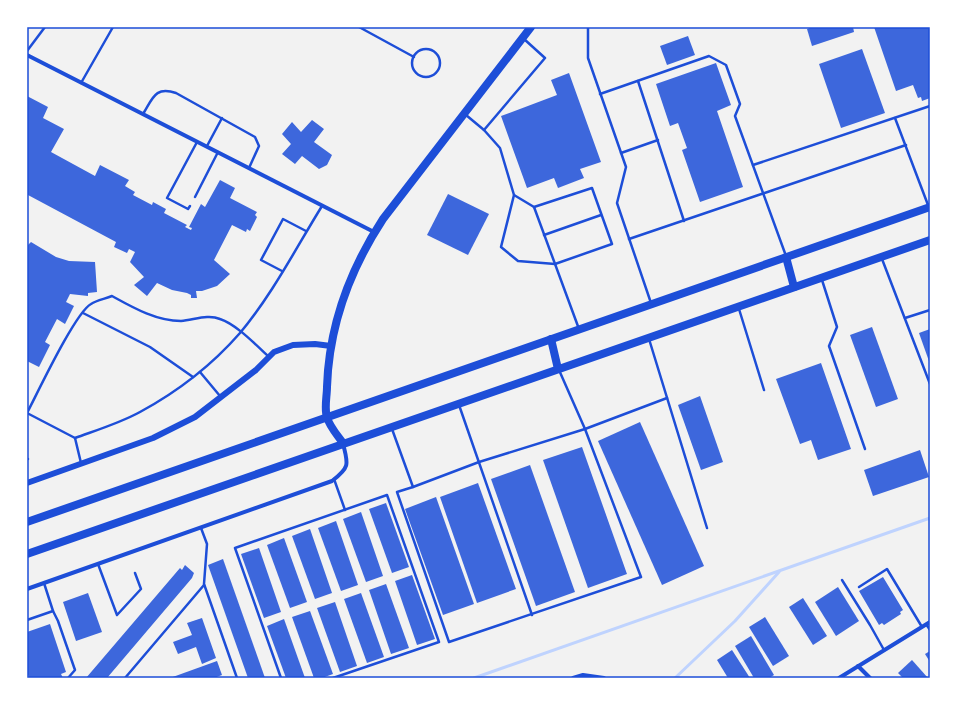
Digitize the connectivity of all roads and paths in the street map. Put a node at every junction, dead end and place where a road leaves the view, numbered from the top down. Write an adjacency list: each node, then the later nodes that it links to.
1 (45, 27): 7 (lane)
2 (113, 27): 11 (lane)
3 (359, 27): 9 (lane)
4 (531, 27): 6 (main road)
5 (588, 27): 12 (lane)
6 (523, 38): 14 (main road); 18 (lane)
7 (27, 51)
8 (27, 55): 11 (street)
9 (414, 56): 9 (lane)
10 (638, 81): 12 (lane); 19 (lane); 25 (lane)
11 (81, 82): 15 (street)
12 (600, 94): 24 (lane)
13 (930, 106): 17 (lane)
14 (464, 113): 18 (lane); 37 (main road)
15 (143, 114): 16 (lane); 20 (street)
16 (222, 118): 22 (lane); 26 (lane)
17 (895, 118): 21 (lane); 25 (lane)
18 (484, 130): 28 (lane)
19 (658, 140): 24 (lane); 35 (lane)
20 (197, 142): 22 (street); 31 (lane)
21 (906, 145): 27 (lane); 32 (lane)
22 (207, 146): 23 (street)
23 (218, 152): 26 (street); 29 (lane)
24 (621, 153): 39 (lane)
25 (753, 165): 27 (lane)
26 (249, 168): 30 (street)
27 (764, 192): 35 (lane); 42 (lane)
28 (514, 195): 33 (lane); 43 (lane)
29 (195, 197)
30 (322, 205): 36 (lane); 37 (street)
31 (190, 206)
32 (929, 207): 42 (main road)
33 (534, 208): 34 (lane); 38 (lane)
34 (602, 215): 38 (lane); 43 (lane)
35 (684, 221): 39 (lane)
36 (306, 231): 44 (lane); 44 (lane)
37 (374, 232): 56 (main road)
38 (544, 235): 43 (lane)
39 (629, 239): 47 (lane)
40 (930, 240): 41 (main road)
41 (881, 256): 45 (main road); 51 (lane)
42 (786, 257): 46 (main road); 47 (main road)
43 (555, 264): 52 (lane)
44 (282, 271): 53 (lane)
45 (821, 277): 46 (main road); 72 (lane)
46 (794, 287): 48 (main road)
47 (652, 304): 52 (main road)
48 (738, 306): 54 (main road); 62 (lane)
49 (930, 310): 51 (lane)
50 (83, 313): 53 (lane); 60 (lane); 66 (lane)
51 (905, 318): 61 (lane)
52 (579, 329): 55 (main road)
53 (241, 332): 57 (lane); 59 (lane)
54 (649, 337): 58 (main road); 64 (lane)
55 (551, 339): 58 (main road); 67 (main road)
56 (331, 346): 57 (street); 67 (main road)
57 (269, 357): 63 (street)
58 (558, 369): 65 (main road); 69 (lane)
59 (200, 372): 60 (lane); 63 (lane)
60 (193, 377): 70 (lane)
61 (930, 384)
62 (764, 390)
63 (222, 398): 74 (street)
64 (667, 398): 69 (lane); 81 (lane)
65 (458, 403): 68 (main road); 73 (lane)
66 (27, 413): 70 (lane)
67 (327, 418): 71 (main road); 79 (main road)
68 (391, 426): 71 (main road); 77 (lane)
69 (585, 429): 73 (lane); 91 (lane)
70 (76, 438): 74 (lane)
71 (343, 443): 75 (street); 82 (main road)
72 (864, 449)
73 (479, 462): 77 (lane); 91 (lane)
74 (82, 464): 76 (street)
75 (334, 479): 78 (lane); 80 (street)
76 (27, 483)
77 (413, 487): 91 (lane)
78 (345, 510): 101 (lane); 102 (lane)
79 (27, 522)
80 (201, 528): 83 (street); 87 (lane)
81 (707, 528)
82 (27, 554)
83 (98, 564): 84 (lane); 86 (street)
84 (135, 573)
85 (842, 580): 96 (lane)
86 (44, 583): 89 (street); 90 (lane)
87 (204, 584): 99 (lane); 100 (lane)
88 (860, 587): 94 (lane)
89 (27, 589)
90 (53, 611): 92 (lane); 98 (lane)
91 (532, 615)
92 (27, 620)
93 (928, 623): 94 (street); 95 (lane)
94 (922, 627): 96 (street)
95 (930, 630)
96 (884, 650): 97 (street)
97 (858, 666): 105 (street); 106 (street)
98 (68, 678)
99 (125, 678)
100 (237, 678)
101 (281, 678)
102 (333, 678)
103 (574, 678): 104 (street)
104 (604, 678)
105 (838, 678)
106 (870, 678)

